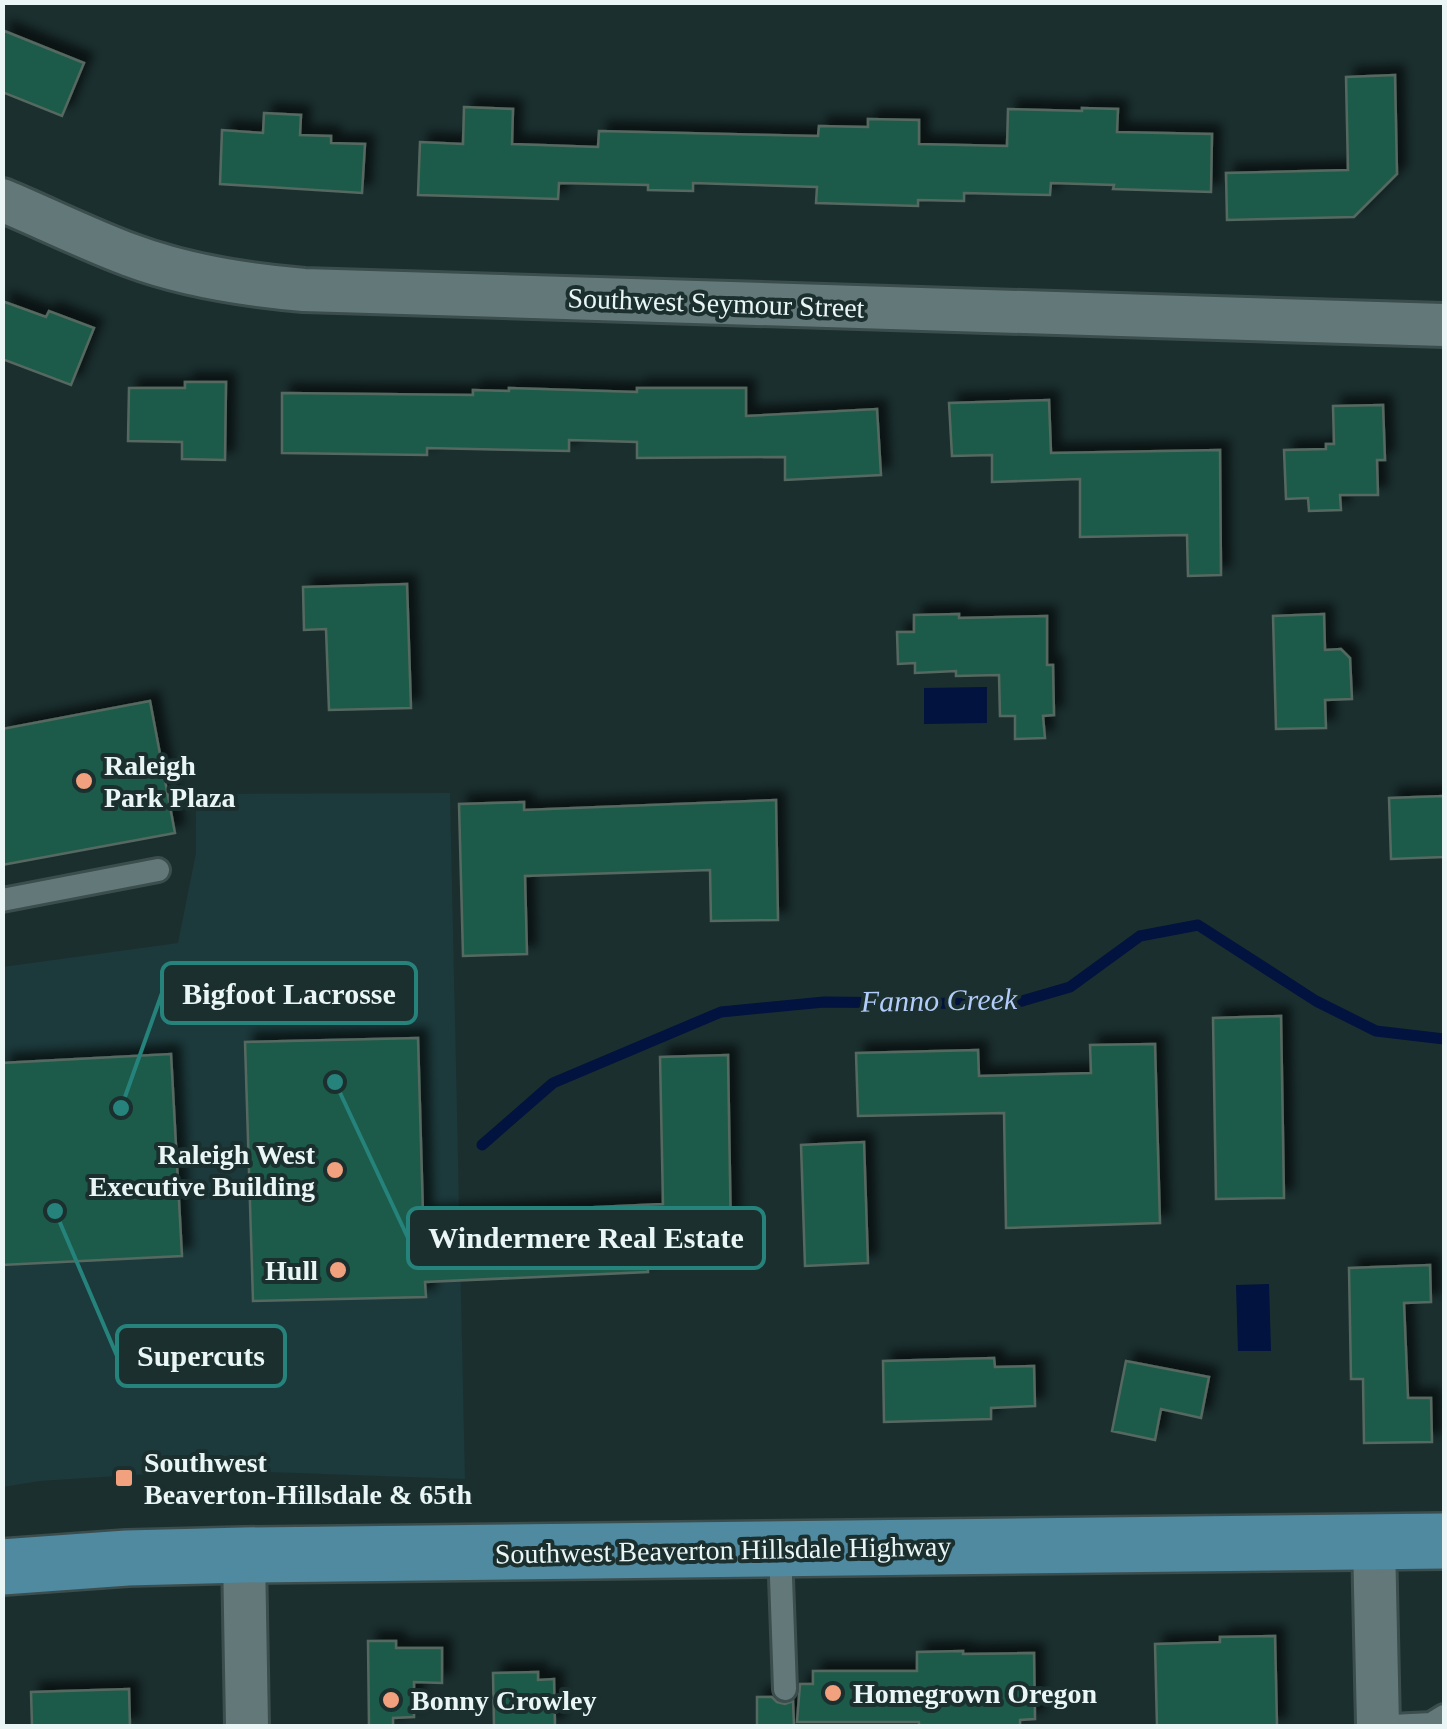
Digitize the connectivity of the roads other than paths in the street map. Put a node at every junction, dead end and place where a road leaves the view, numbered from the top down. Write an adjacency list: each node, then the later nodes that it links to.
1 (2, 200): 2 (street, Southwest Seymour Street)
2 (1444, 325)
3 (158, 870): 4 (lane)
4 (2, 900)
5 (1444, 1541): 6 (main road, Southwest Beaverton Hillsdale Highway)
6 (1374, 1542): 7 (main road, Southwest Beaverton Hillsdale Highway); 13 (street)
7 (780, 1550): 8 (main road, Southwest Beaverton Hillsdale Highway); 10 (lane)
8 (244, 1555): 9 (main road, Southwest Beaverton Hillsdale Highway); 12 (street)
9 (2, 1567)
10 (785, 1689)
11 (1444, 1716): 14 (lane)
12 (247, 1726)
13 (1378, 1726)
14 (1392, 1726)

